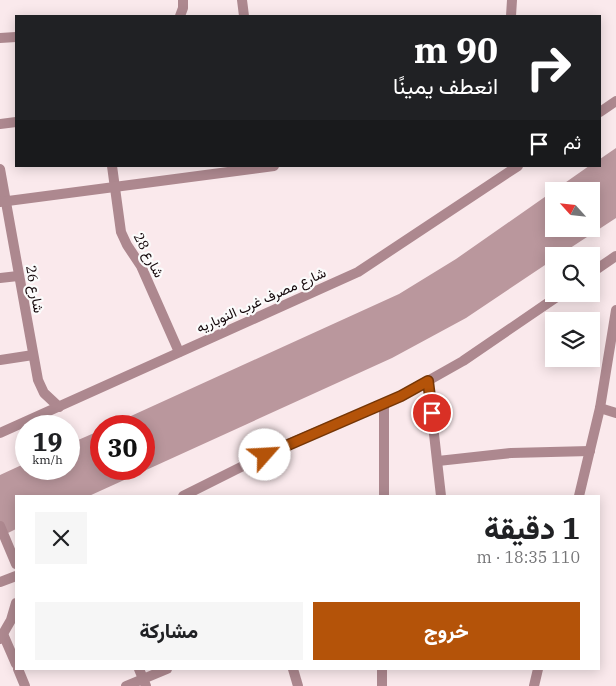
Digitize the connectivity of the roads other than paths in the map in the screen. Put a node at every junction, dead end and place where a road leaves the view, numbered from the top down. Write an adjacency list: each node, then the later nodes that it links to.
1 (183, 0): 4 (street)
2 (242, 0): 5 (street)
3 (512, 0): 6 (street)
4 (180, 15)
5 (244, 15)
6 (511, 15)
7 (15, 37): 8 (street)
8 (0, 38)
9 (616, 101): 10 (street)
10 (601, 111)
11 (15, 122): 12 (street)
12 (0, 124)
13 (112, 167): 17 (street, شارع 28)
14 (266, 167): 17 (street)
15 (516, 167): 25 (street, شارع مصرف غرب النوباريه)
16 (0, 169): 18 (street, شارع 26)
17 (114, 186): 18 (street); 25 (street, شارع 28)
18 (3, 202): 21 (street, شارع 26)
19 (616, 256): 20 (street)
20 (600, 267)
21 (18, 276): 22 (street); 26 (street, شارع 26)
22 (0, 278)
23 (549, 302): 28 (street)
24 (616, 310): 31 (street)
25 (179, 352): 30 (street, شارع مصرف غرب النوباريه)
26 (33, 355): 27 (street); 30 (street, شارع 26)
27 (0, 360)
28 (428, 381): 29 (street); 35 (street)
29 (384, 403): 36 (street); 37 (street)
30 (58, 407): 33 (street, شارع مصرف غرب النوباريه)
31 (600, 408): 32 (street); 34 (street)
32 (616, 413)
33 (0, 433)
34 (590, 452): 35 (street); 39 (street)
35 (438, 461): 38 (street)
36 (185, 495)
37 (384, 495)
38 (441, 495)
39 (579, 495)
40 (0, 526): 41 (street)
41 (15, 559)
42 (15, 576): 43 (street)
43 (0, 582)
44 (15, 606): 45 (street)
45 (2, 637): 46 (street)
46 (15, 662)
47 (18, 670): 53 (street)
48 (164, 670): 52 (street)
49 (293, 670): 55 (street)
50 (382, 670): 56 (street)
51 (538, 670): 57 (street)
52 (143, 678): 54 (street)
53 (26, 686)
54 (126, 686)
55 (298, 686)
56 (382, 686)
57 (534, 686)

